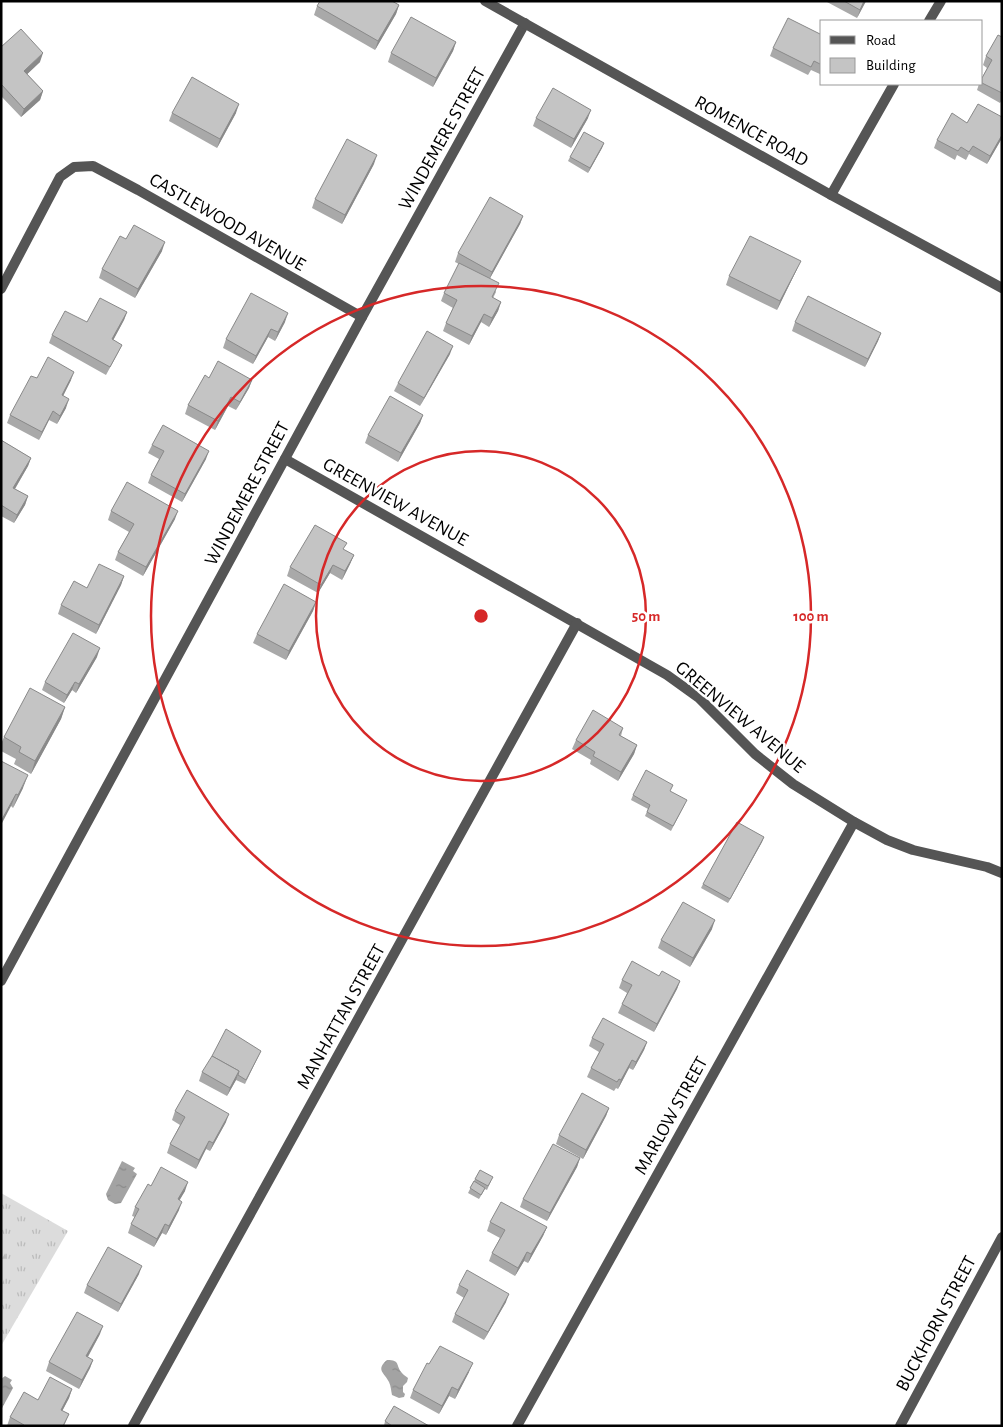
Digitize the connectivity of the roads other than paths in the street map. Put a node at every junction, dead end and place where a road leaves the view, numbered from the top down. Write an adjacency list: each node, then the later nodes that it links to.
1 (485, 1): 4 (street, ROMENCE ROAD)
2 (940, 1): 3 (street)
3 (930, 20)
4 (525, 23): 6 (street, ROMENCE ROAD); 9 (street, WINDEMERE STREET)
5 (893, 85): 6 (street)
6 (831, 194): 7 (street, ROMENCE ROAD)
7 (1002, 288)
8 (1, 289): 9 (street, CASTLEWOOD AVENUE)
9 (362, 317): 10 (street, WINDEMERE STREET)
10 (285, 459): 11 (street, GREENVIEW AVENUE); 14 (street, WINDEMERE STREET)
11 (577, 623): 12 (street, GREENVIEW AVENUE); 16 (street, MANHATTAN STREET)
12 (854, 822): 13 (street, GREENVIEW AVENUE); 17 (street, MARLOW STREET)
13 (1002, 873)
14 (1, 981)
15 (1001, 1240): 18 (street, BUCKHORN STREET)
16 (134, 1426)
17 (517, 1426)
18 (900, 1426)

